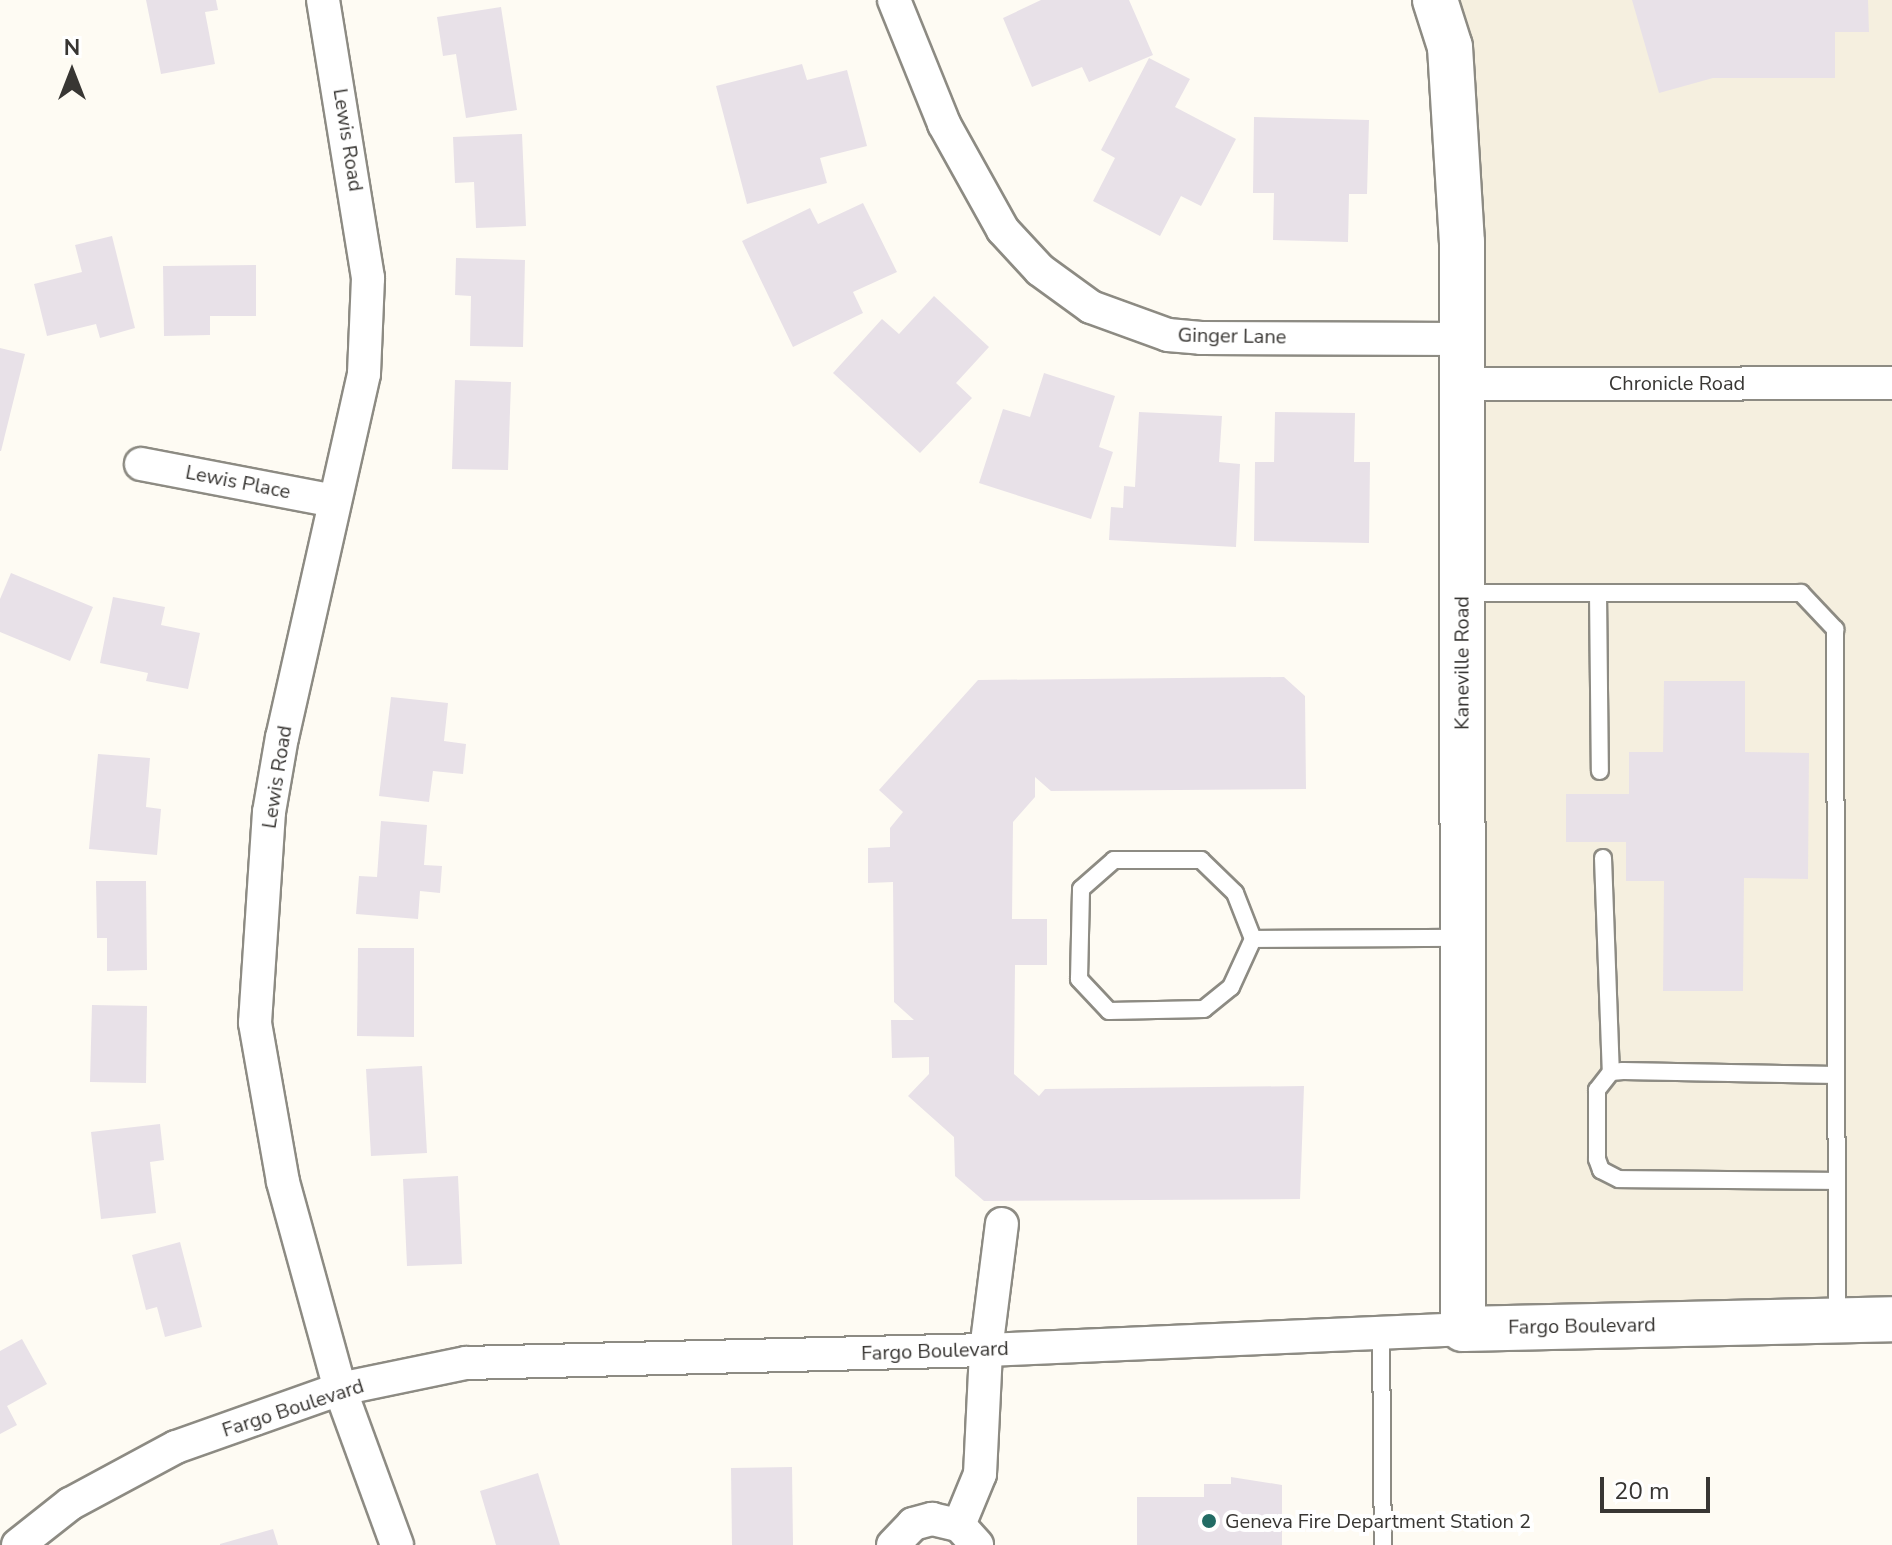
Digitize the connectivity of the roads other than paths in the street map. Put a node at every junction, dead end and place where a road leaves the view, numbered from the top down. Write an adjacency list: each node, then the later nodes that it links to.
1 (323, 0): 8 (street, Lewis Road)
2 (894, 0): 4 (street, Ginger Lane)
3 (1435, 0): 4 (main road, Kaneville Road)
4 (1462, 339): 6 (main road, Kaneville Road)
5 (1892, 383): 6 (street, Chronicle Road)
6 (1462, 384): 9 (main road, Kaneville Road)
7 (141, 464): 8 (street, Lewis Place)
8 (335, 501): 24 (street, Lewis Road)
9 (1462, 593): 10 (lane); 13 (main road, Kaneville Road)
10 (1598, 593): 11 (lane); 16 (lane)
11 (1600, 771)
12 (1603, 858): 15 (lane)
13 (1462, 938): 14 (lane); 21 (main road, Kaneville Road)
14 (1253, 939): 14 (lane)
15 (1611, 1072): 16 (lane); 17 (lane)
16 (1836, 1075): 17 (lane)
17 (1836, 1181): 20 (lane)
18 (1002, 1224): 23 (street)
19 (1892, 1319): 20 (main road, Fargo Boulevard)
20 (1837, 1320): 21 (main road, Fargo Boulevard)
21 (1463, 1329): 22 (street, Fargo Boulevard)
22 (1381, 1332): 23 (street, Fargo Boulevard); 29 (lane)
23 (986, 1350): 24 (street, Fargo Boulevard); 25 (street)
24 (340, 1389): 26 (street, Fargo Boulevard); 27 (street, Lewis Road)
25 (968, 1535): 28 (street)
26 (18, 1545)
27 (397, 1545)
28 (893, 1545)
29 (1383, 1545)

